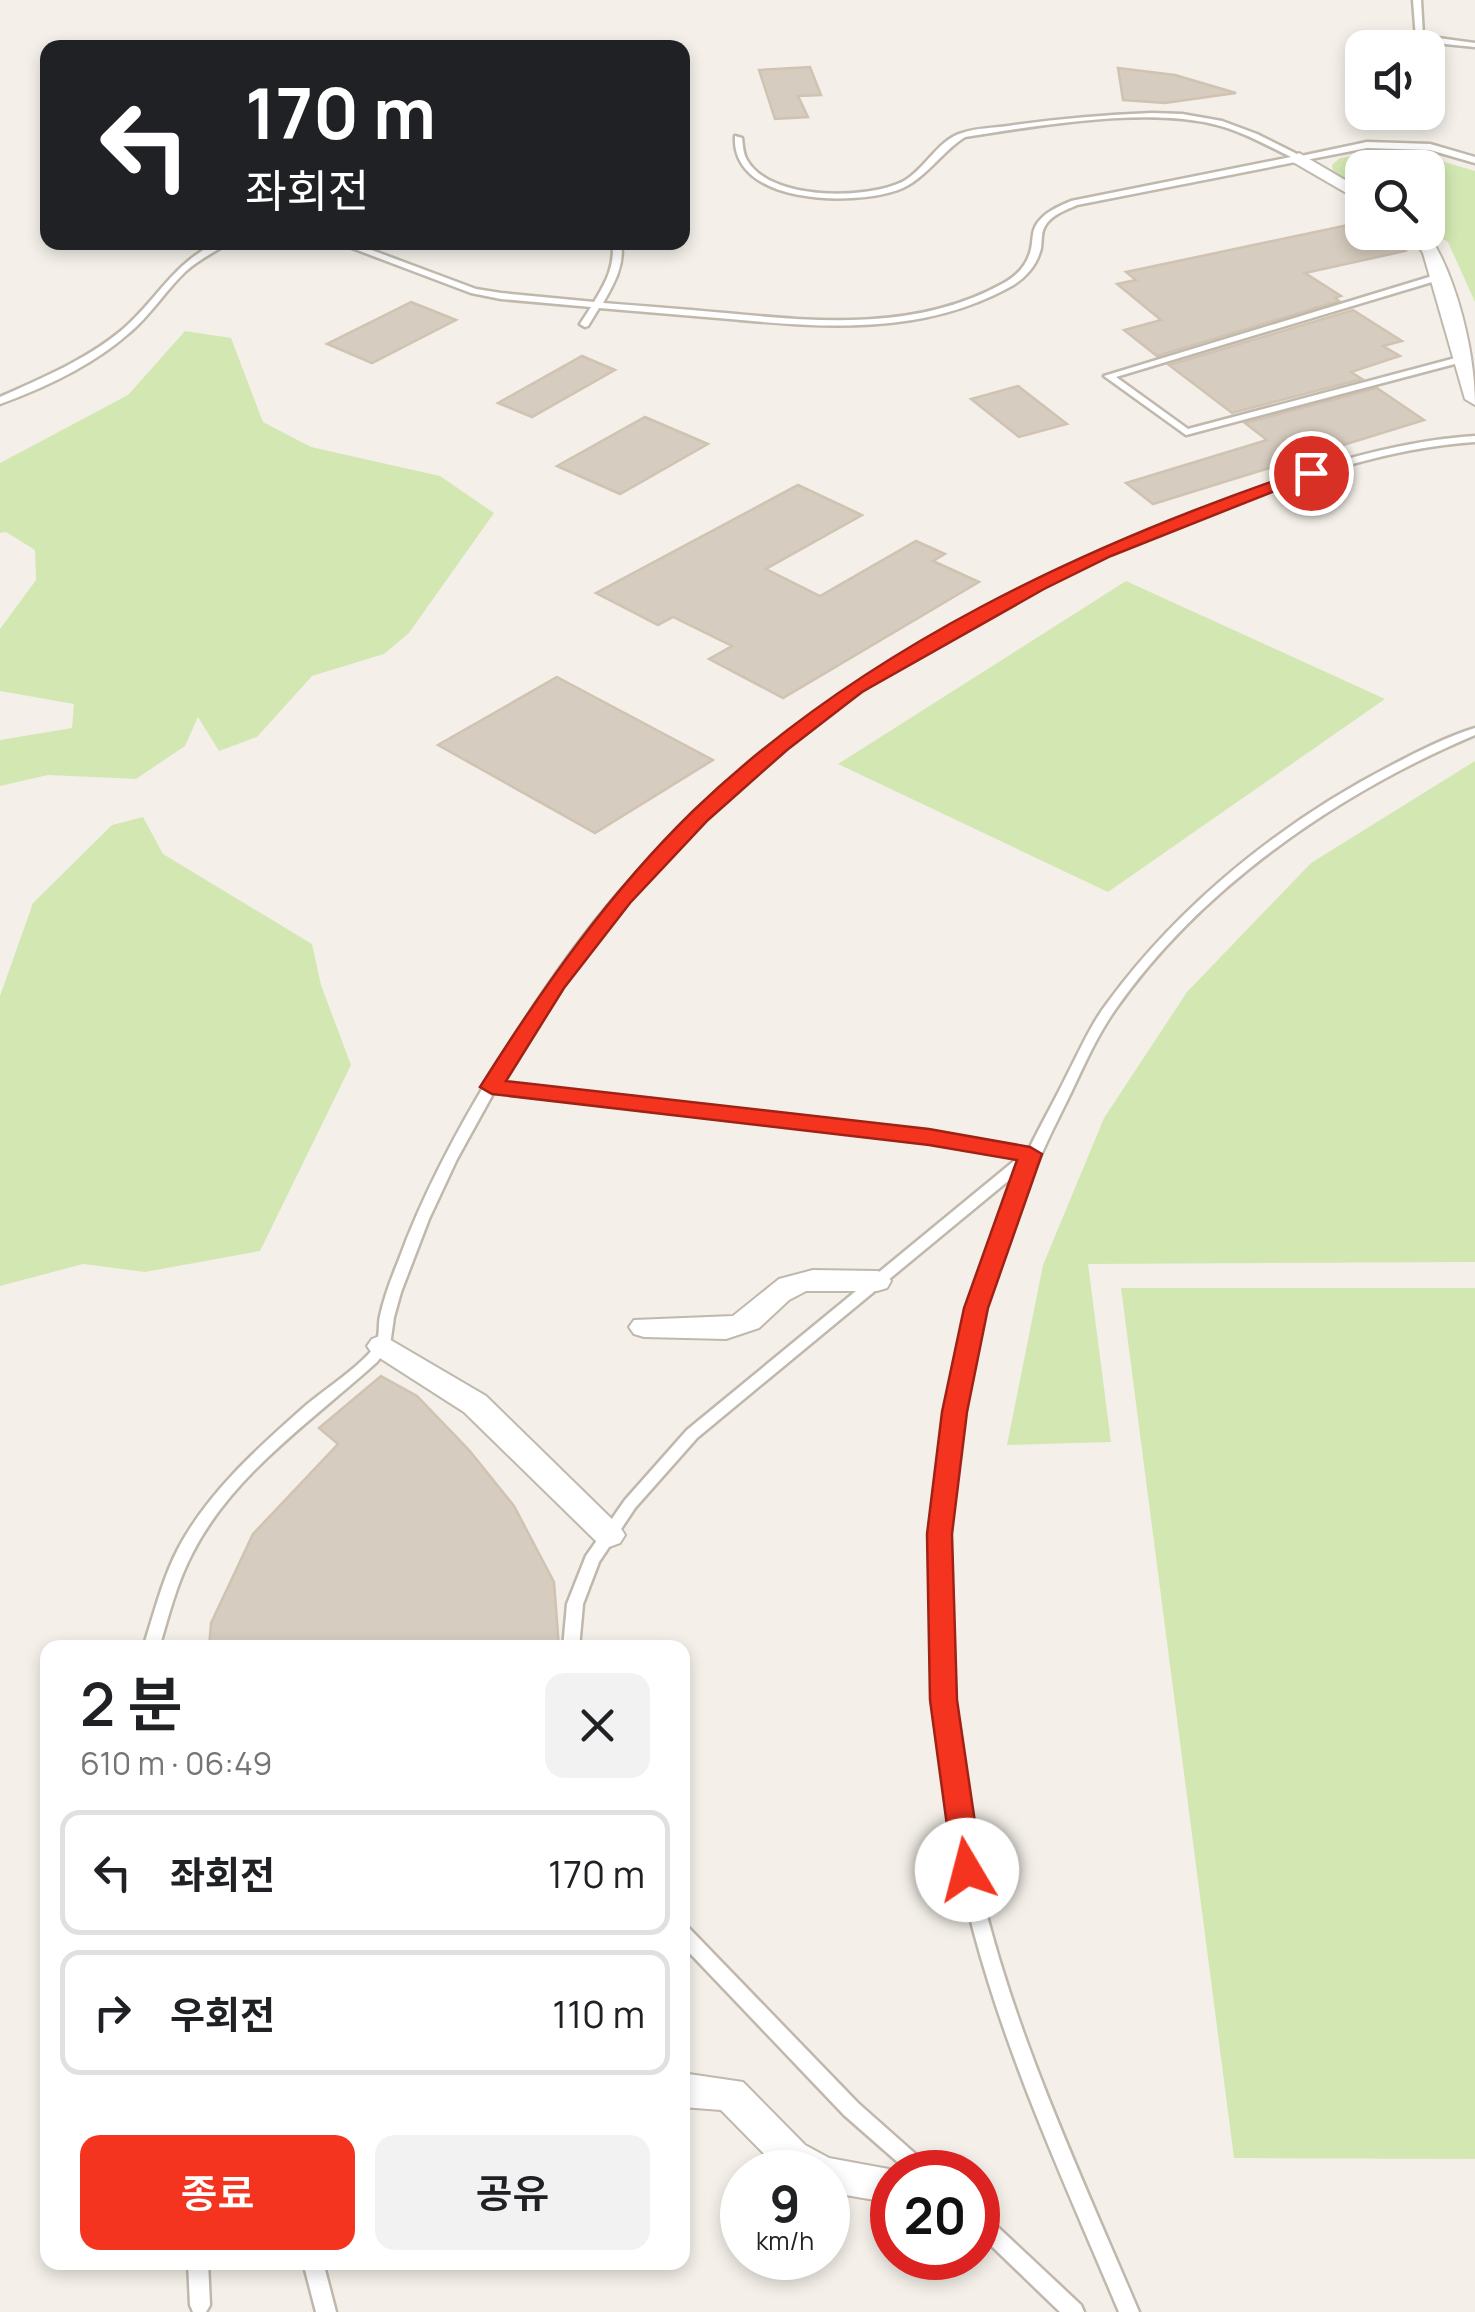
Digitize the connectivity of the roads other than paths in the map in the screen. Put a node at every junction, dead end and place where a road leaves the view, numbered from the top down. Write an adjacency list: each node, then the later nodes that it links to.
1 (1417, 0): 2 (lane)
2 (1475, 45)
3 (738, 138): 4 (lane)
4 (1299, 158): 5 (lane); 6 (street); 12 (lane)
5 (1475, 160)
6 (1345, 186)
7 (206, 250): 16 (lane)
8 (362, 250): 12 (lane)
9 (620, 250): 12 (lane)
10 (1430, 250): 11 (street)
11 (1439, 277): 14 (street); 14 (lane)
12 (596, 305): 13 (lane)
13 (585, 324)
14 (1463, 359): 15 (street)
15 (1475, 399)
16 (0, 402)
17 (1475, 439): 19 (lane)
18 (1475, 731): 20 (lane)
19 (492, 1087): 20 (lane); 23 (lane)
20 (1030, 1154): 21 (lane); 37 (lane)
21 (876, 1280): 22 (street); 24 (lane)
22 (644, 1326)
23 (382, 1346): 24 (street); 25 (lane)
24 (609, 1535): 26 (lane)
25 (153, 1640)
26 (572, 1640)
27 (690, 1940): 30 (lane)
28 (690, 2091): 29 (street)
29 (785, 2150)
30 (897, 2150)
31 (1000, 2243): 36 (lane)
32 (198, 2270): 34 (lane)
33 (315, 2270): 35 (lane)
34 (200, 2305)
35 (326, 2312)
36 (1074, 2312)
37 (1129, 2312)

